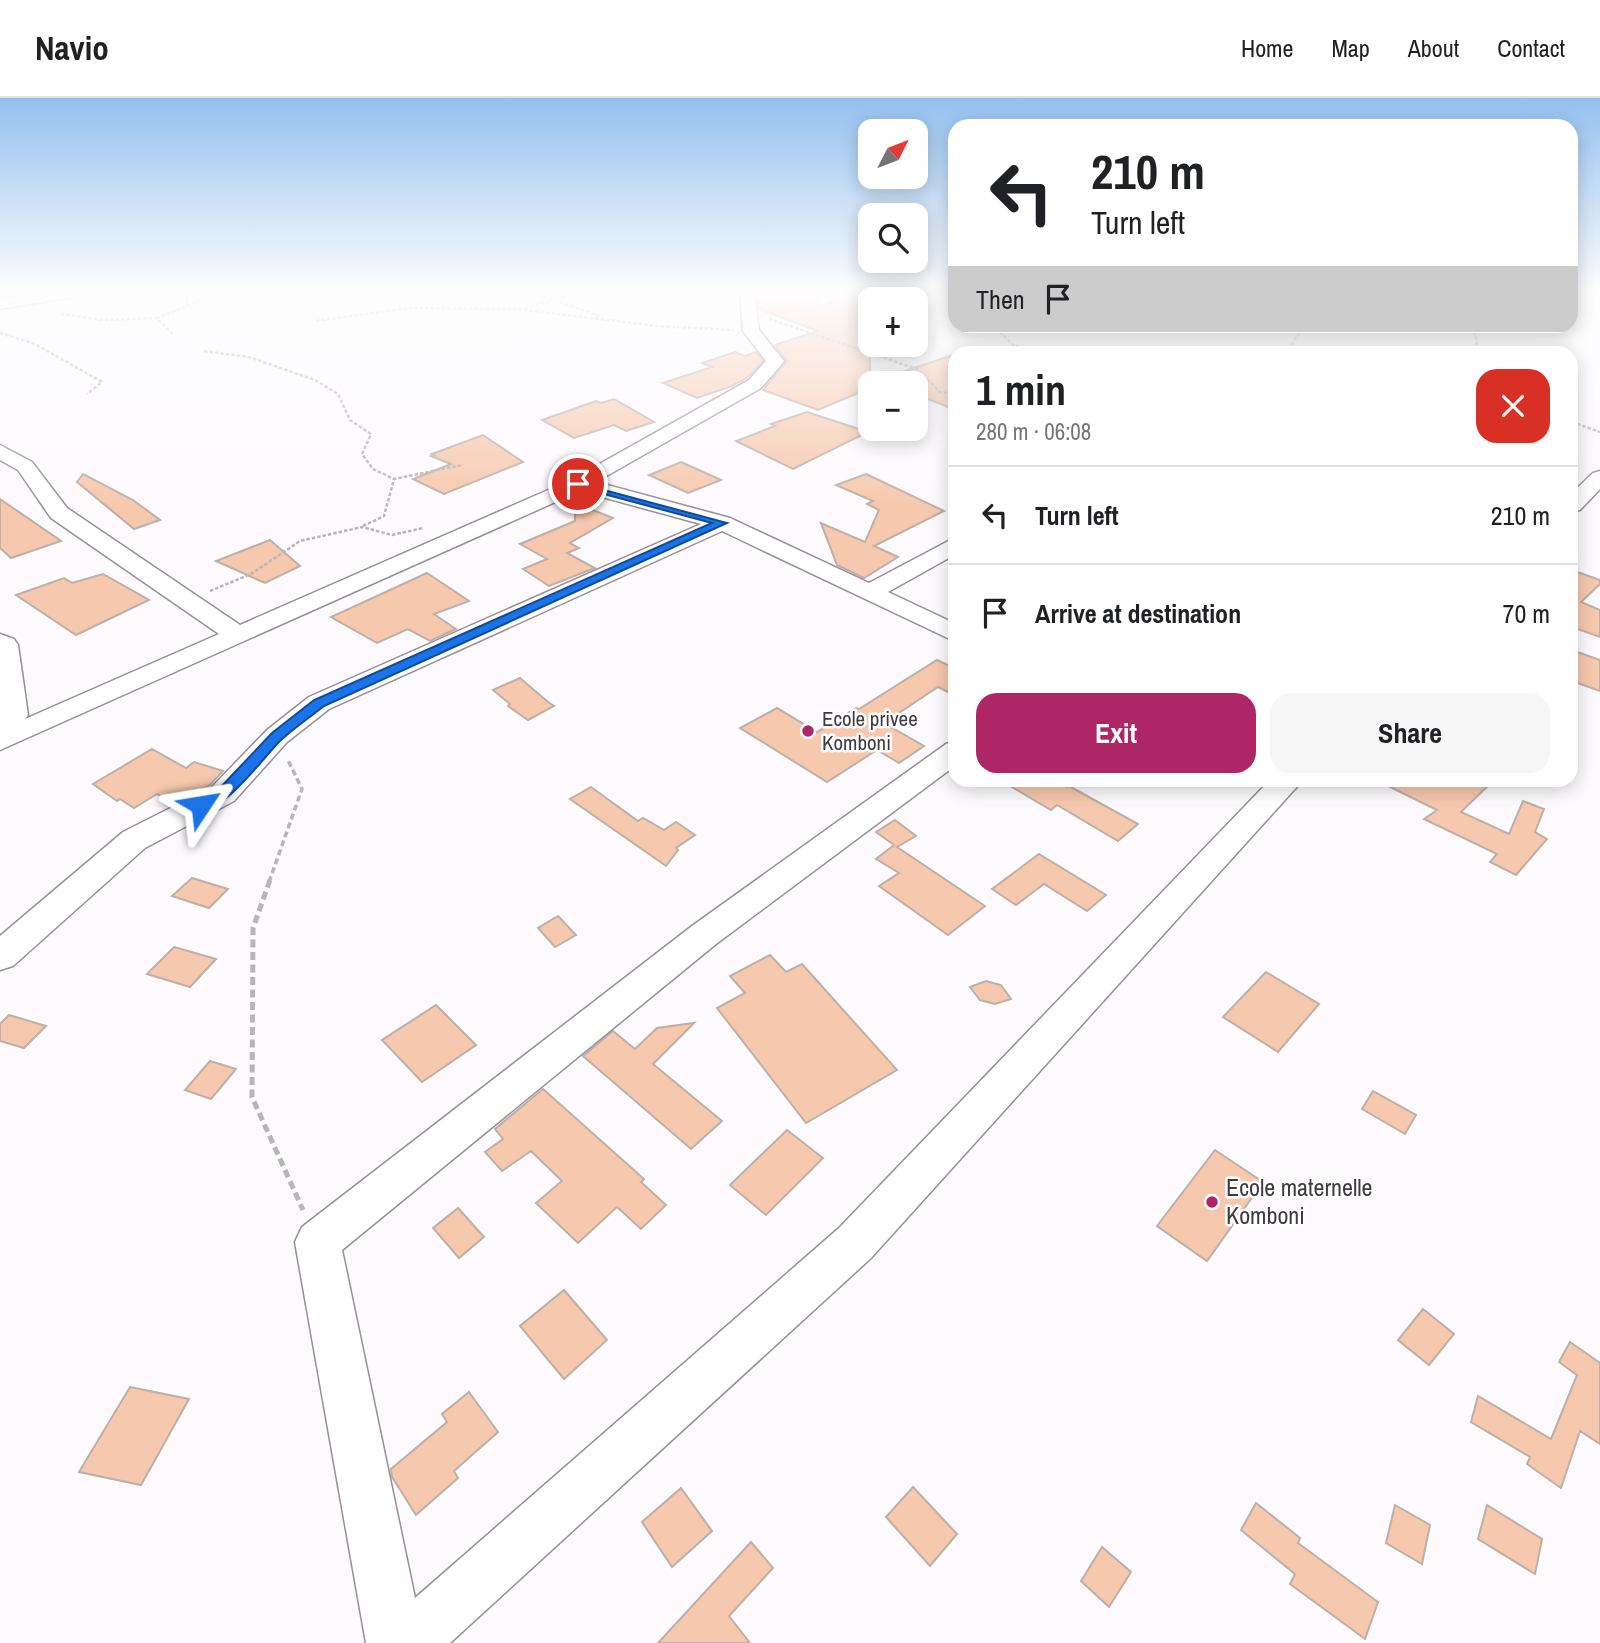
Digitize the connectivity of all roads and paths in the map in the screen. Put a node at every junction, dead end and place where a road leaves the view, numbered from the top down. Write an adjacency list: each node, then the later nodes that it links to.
1 (72, 365): 6 (path)
2 (273, 365): 12 (path)
3 (771, 365): 14 (street)
4 (906, 365): 5 (path)
5 (948, 393)
6 (87, 394)
7 (1578, 424): 8 (path)
8 (1600, 432)
9 (0, 451): 21 (street)
10 (462, 465): 12 (path)
11 (1578, 474): 13 (street)
12 (394, 479): 17 (path)
13 (1599, 479): 15 (street)
14 (578, 484): 16 (street); 23 (street)
15 (1578, 499)
16 (722, 523): 20 (street); 26 (street)
17 (362, 527): 18 (path); 21 (path)
18 (430, 527)
19 (948, 549): 20 (street)
20 (872, 592): 22 (street)
21 (188, 600): 23 (street)
22 (948, 630)
23 (236, 634): 27 (street)
24 (0, 642): 25 (street)
25 (0, 728)
26 (277, 736): 30 (street); 31 (path)
27 (0, 741)
28 (948, 756): 31 (street)
29 (1273, 787): 33 (street)
30 (0, 956)
31 (318, 1242): 32 (street)
32 (395, 1643)
33 (407, 1643)

